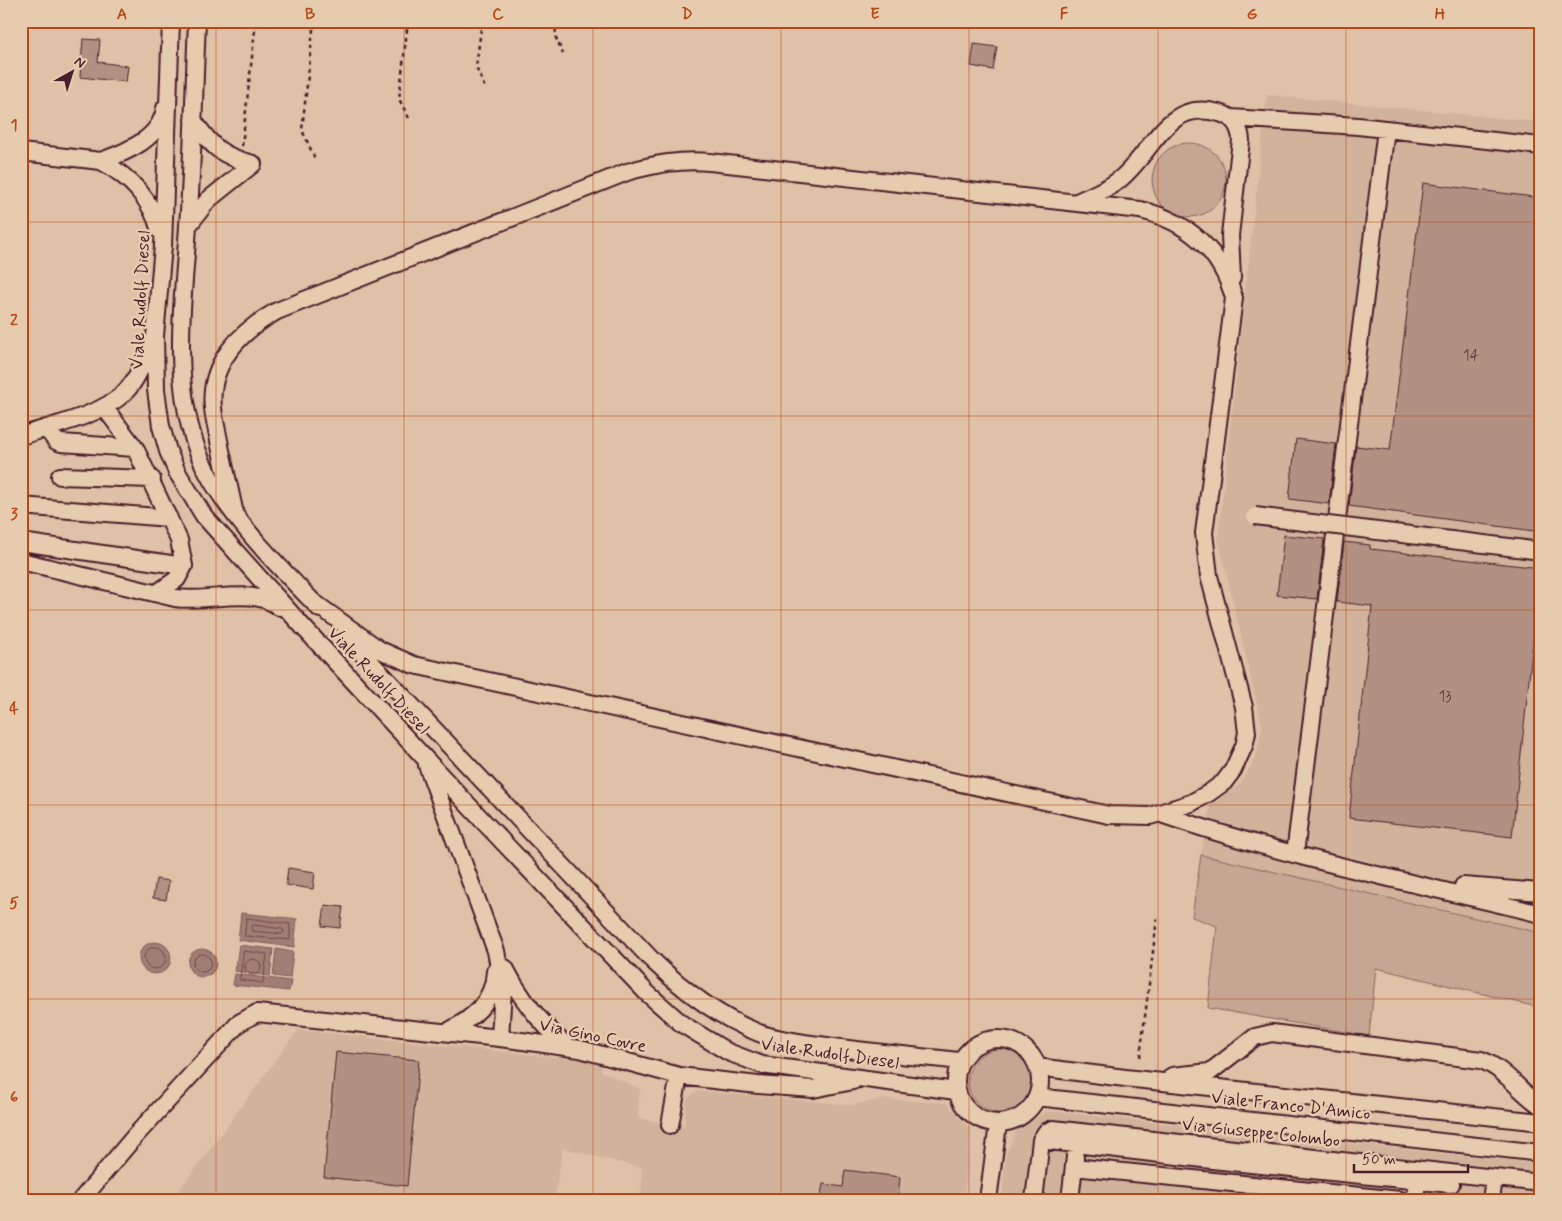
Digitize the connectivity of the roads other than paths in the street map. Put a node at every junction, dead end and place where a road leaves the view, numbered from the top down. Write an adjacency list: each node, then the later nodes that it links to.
1 (171, 21): 3 (street, Viale Rudolf Diesel)
2 (197, 21): 5 (street, Viale Rudolf Diesel)
3 (170, 73): 9 (street); 12 (street, Viale Rudolf Diesel)
4 (1231, 118): 6 (street); 10 (street); 13 (street)
5 (193, 120): 11 (street, Viale Rudolf Diesel); 11 (street)
6 (1386, 129): 7 (street); 34 (street)
7 (1541, 146)
8 (21, 152): 9 (street)
9 (101, 161): 12 (street)
10 (1079, 202): 13 (street); 22 (street)
11 (188, 226): 22 (street, Viale Rudolf Diesel)
12 (163, 246): 14 (street, Viale Rudolf Diesel)
13 (1234, 298): 33 (street)
14 (155, 336): 15 (street); 31 (street, Viale Rudolf Diesel)
15 (104, 408): 16 (street); 18 (street)
16 (46, 428): 17 (street); 18 (street)
17 (21, 436)
18 (135, 448): 20 (street)
19 (60, 476): 20 (street)
20 (152, 480): 24 (street)
21 (21, 506): 24 (street)
22 (234, 514): 30 (street, Viale Rudolf Diesel)
23 (1254, 516): 26 (street, bridge)
24 (169, 518): 28 (street)
25 (21, 542): 28 (street)
26 (1541, 551)
27 (21, 561): 29 (street)
28 (184, 566): 29 (street)
29 (157, 593): 31 (street)
30 (312, 601): 33 (street); 42 (street, Viale Rudolf Diesel)
31 (304, 628): 32 (street, Viale Rudolf Diesel)
32 (424, 758): 38 (street); 46 (street, Viale Rudolf Diesel)
33 (1162, 814): 34 (street)
34 (1295, 854): 35 (street)
35 (1414, 883): 36 (street); 37 (street)
36 (1541, 892)
37 (1541, 914)
38 (496, 951): 39 (street); 40 (street); 41 (street)
39 (447, 1032): 40 (street, Via Gino Covre); 63 (street, Via Gino Covre)
40 (500, 1038): 41 (street, Via Gino Covre)
41 (568, 1047): 44 (street, Via Gino Covre)
42 (960, 1061): 43 (street); 47 (street)
43 (1037, 1067): 45 (street, Viale Franco D'Amico); 48 (street)
44 (679, 1076): 46 (street, Via Gino Covre); 52 (street)
45 (1125, 1078): 49 (street); 50 (street, Viale Franco D'Amico)
46 (863, 1079): 47 (street, Viale Rudolf Diesel)
47 (956, 1091): 51 (street)
48 (1037, 1097): 51 (street); 55 (street, Viale Franco D'Amico)
49 (1541, 1106)
50 (1541, 1122)
51 (998, 1124): 64 (street)
52 (670, 1125)
53 (1041, 1140): 54 (street, Via Giuseppe Colombo); 58 (street, Via Giuseppe Colombo); 65 (street)
54 (1076, 1144): 56 (street, Via Giuseppe Colombo); 57 (street)
55 (1541, 1152)
56 (1212, 1160): 58 (street, Via Giuseppe Colombo); 59 (street)
57 (1074, 1167): 59 (street); 66 (street)
58 (1418, 1175): 61 (street, Via Giuseppe Colombo); 68 (street)
59 (1211, 1182): 67 (street)
60 (1541, 1183): 61 (street, Via Giuseppe Colombo)
61 (1492, 1188): 62 (street, Via Giuseppe Colombo)
62 (1541, 1193)
63 (81, 1200)
64 (988, 1200)
65 (1034, 1200)
66 (1070, 1200)
67 (1400, 1200)
68 (1415, 1200)

